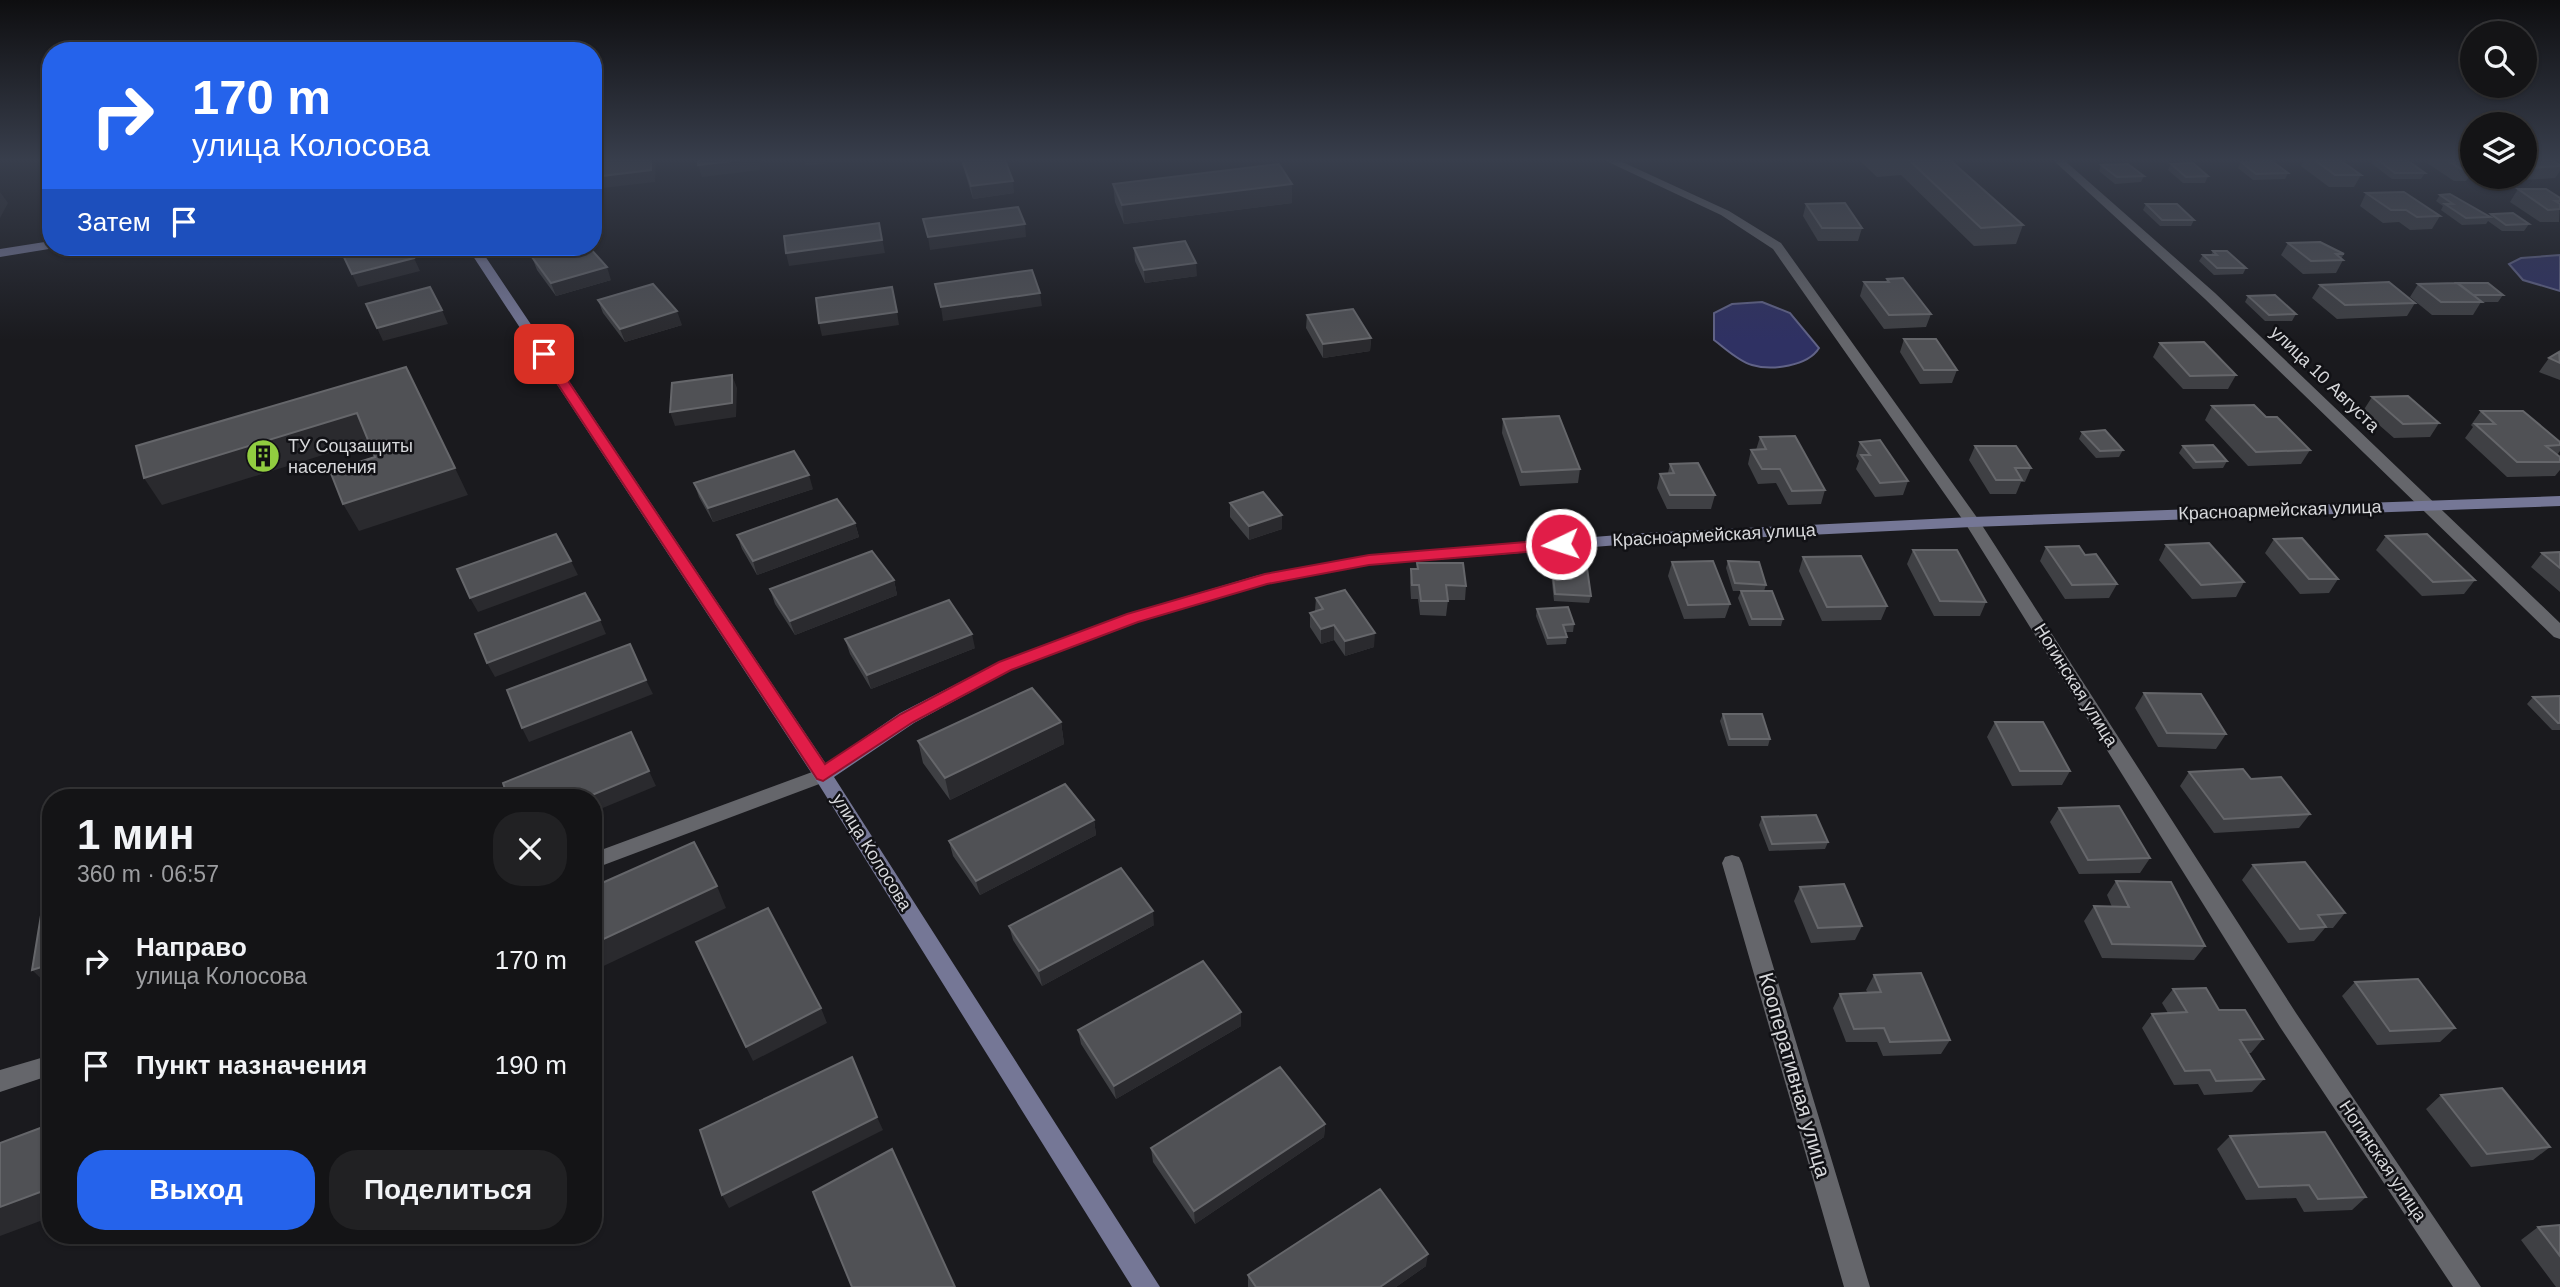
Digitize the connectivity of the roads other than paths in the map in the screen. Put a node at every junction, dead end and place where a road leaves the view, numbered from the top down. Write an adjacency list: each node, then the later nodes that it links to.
1 (1736, 220): 8 (street, Ногинская улица)
2 (2125, 220): 7 (street, улица 10 Августа)
3 (42, 246): 4 (main road)
4 (0, 253)
5 (479, 256): 10 (main road, улица Колосова)
6 (2560, 501): 7 (main road, Красноармейская улица)
7 (2429, 505): 8 (main road, Красноармейская улица); 9 (street, улица 10 Августа)
8 (1972, 522): 10 (main road, Красноармейская улица); 17 (street, Ногинская улица)
9 (2560, 633)
10 (823, 775): 11 (street, Красноармейская улица); 15 (main road, улица Колосова)
11 (602, 858)
12 (1732, 863): 16 (street, Кооперативная улица)
13 (42, 1068): 14 (street)
14 (0, 1081)
15 (1147, 1287)
16 (1857, 1287)
17 (2468, 1287)

